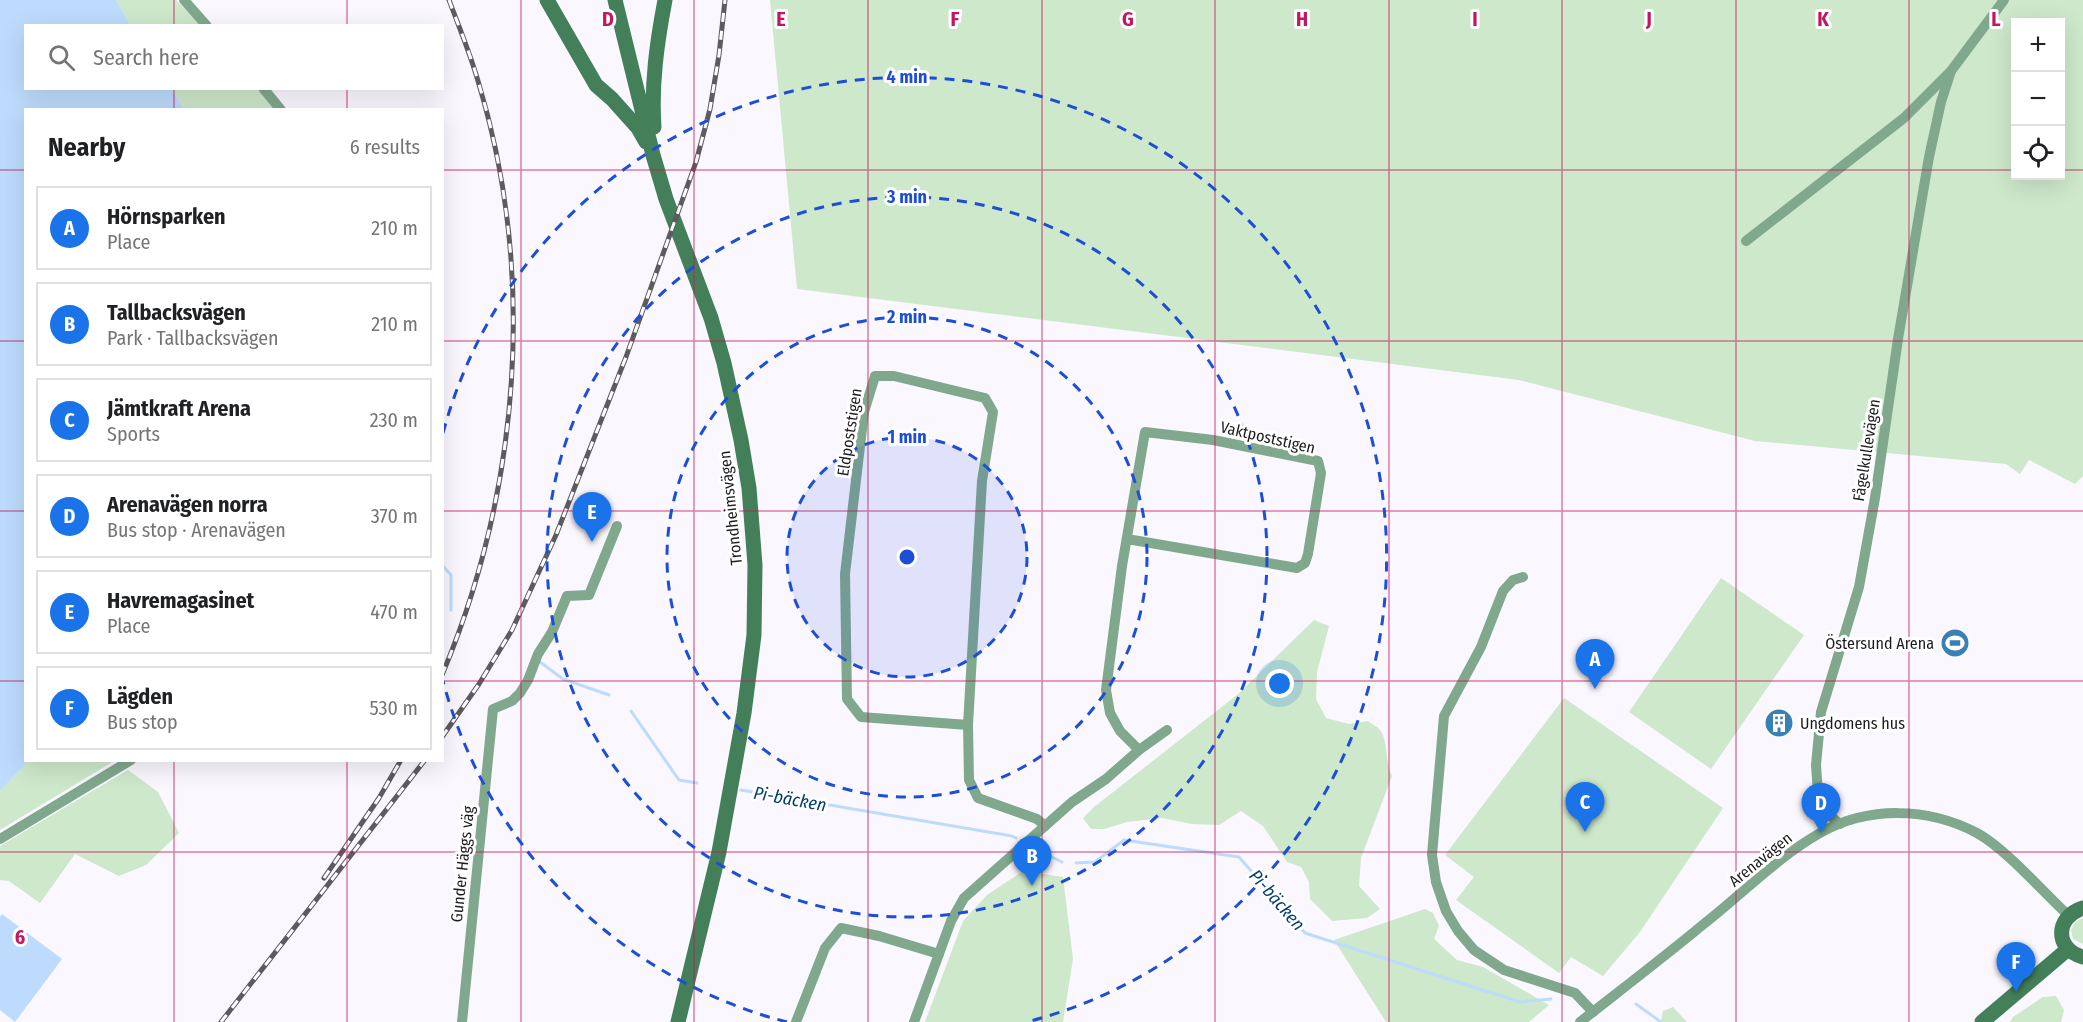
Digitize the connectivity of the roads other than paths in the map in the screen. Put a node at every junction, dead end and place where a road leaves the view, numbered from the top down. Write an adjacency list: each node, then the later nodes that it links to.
1 (184, 0): 6 (street)
2 (547, 0): 10 (main road)
3 (615, 0): 10 (main road, Trondheimsvägen)
4 (665, 0): 10 (main road)
5 (2004, 0): 7 (street)
6 (205, 24)
7 (1951, 71): 11 (street); 20 (street, Fågelkullevägen)
8 (265, 90): 9 (street)
9 (279, 108)
10 (655, 160): 29 (main road, Trondheimsvägen)
11 (1746, 241)
12 (617, 526): 28 (street, Gunder Häggs väg)
13 (1128, 539): 13 (street, Vaktpoststigen); 17 (street, Vaktpoststigen)
14 (1523, 577): 27 (street)
15 (968, 725): 15 (street, Eldpoststigen); 19 (street, Eldpoststigen)
16 (1167, 730): 17 (street)
17 (1139, 750): 19 (street)
18 (128, 762): 21 (street)
19 (1041, 822): 25 (street)
20 (1840, 825): 23 (street, Arenavägen); 27 (street, Arenavägen)
21 (0, 839)
22 (2083, 908): 23 (main road)
23 (2068, 915): 24 (main road)
24 (2068, 949): 26 (main road); 33 (main road)
25 (939, 954): 30 (street); 31 (street)
26 (2083, 957)
27 (1593, 1012): 32 (street, Arenavägen)
28 (462, 1022)
29 (678, 1022)
30 (796, 1022)
31 (914, 1022)
32 (1580, 1022)
33 (1982, 1022)

